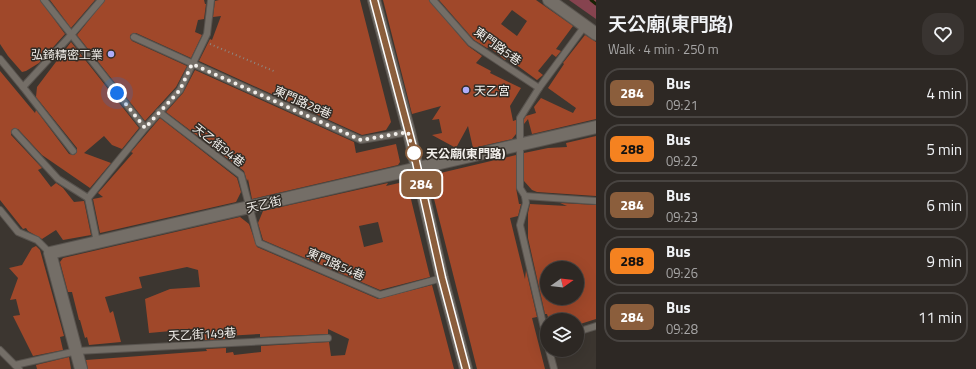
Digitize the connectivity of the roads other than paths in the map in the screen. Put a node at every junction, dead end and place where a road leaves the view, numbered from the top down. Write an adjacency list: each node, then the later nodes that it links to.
1 (44, 0): 9 (lane)
2 (100, 0): 9 (lane)
3 (211, 0): 12 (lane)
4 (374, 0): 19 (street)
5 (433, 0): 14 (lane, 東門路5巷)
6 (549, 0): 7 (street)
7 (584, 26): 8 (street); 14 (lane)
8 (596, 34)
9 (71, 35): 13 (lane); 17 (lane)
10 (134, 37): 12 (lane, 東門路28巷)
11 (0, 59): 13 (lane)
12 (192, 64): 15 (lane); 19 (lane, 東門路28巷)
13 (23, 87): 21 (lane)
14 (539, 88): 20 (lane)
15 (158, 112): 17 (lane); 26 (lane, 天乙街94巷)
16 (596, 127): 20 (street, 天乙街)
17 (145, 128): 24 (lane)
18 (15, 132): 24 (lane)
19 (408, 132): 22 (street)
20 (520, 145): 22 (street, 天乙街); 23 (lane)
21 (73, 151)
22 (417, 168): 26 (street, 天乙街); 30 (street)
23 (525, 196): 25 (lane); 31 (lane)
24 (88, 198): 28 (lane)
25 (596, 201)
26 (249, 207): 28 (street, 天乙街); 30 (lane, 東門路54巷)
27 (0, 210): 29 (lane)
28 (97, 242): 29 (street, 天乙街)
29 (50, 253): 36 (street)
30 (442, 278): 40 (street)
31 (541, 313)
32 (596, 326): 33 (lane)
33 (584, 330)
34 (328, 338): 36 (lane, 天乙街149巷)
35 (0, 350): 38 (lane)
36 (77, 351): 38 (lane, 天乙街149巷); 39 (street)
37 (551, 357): 41 (lane)
38 (17, 367)
39 (81, 369)
40 (466, 369)
41 (554, 369)

